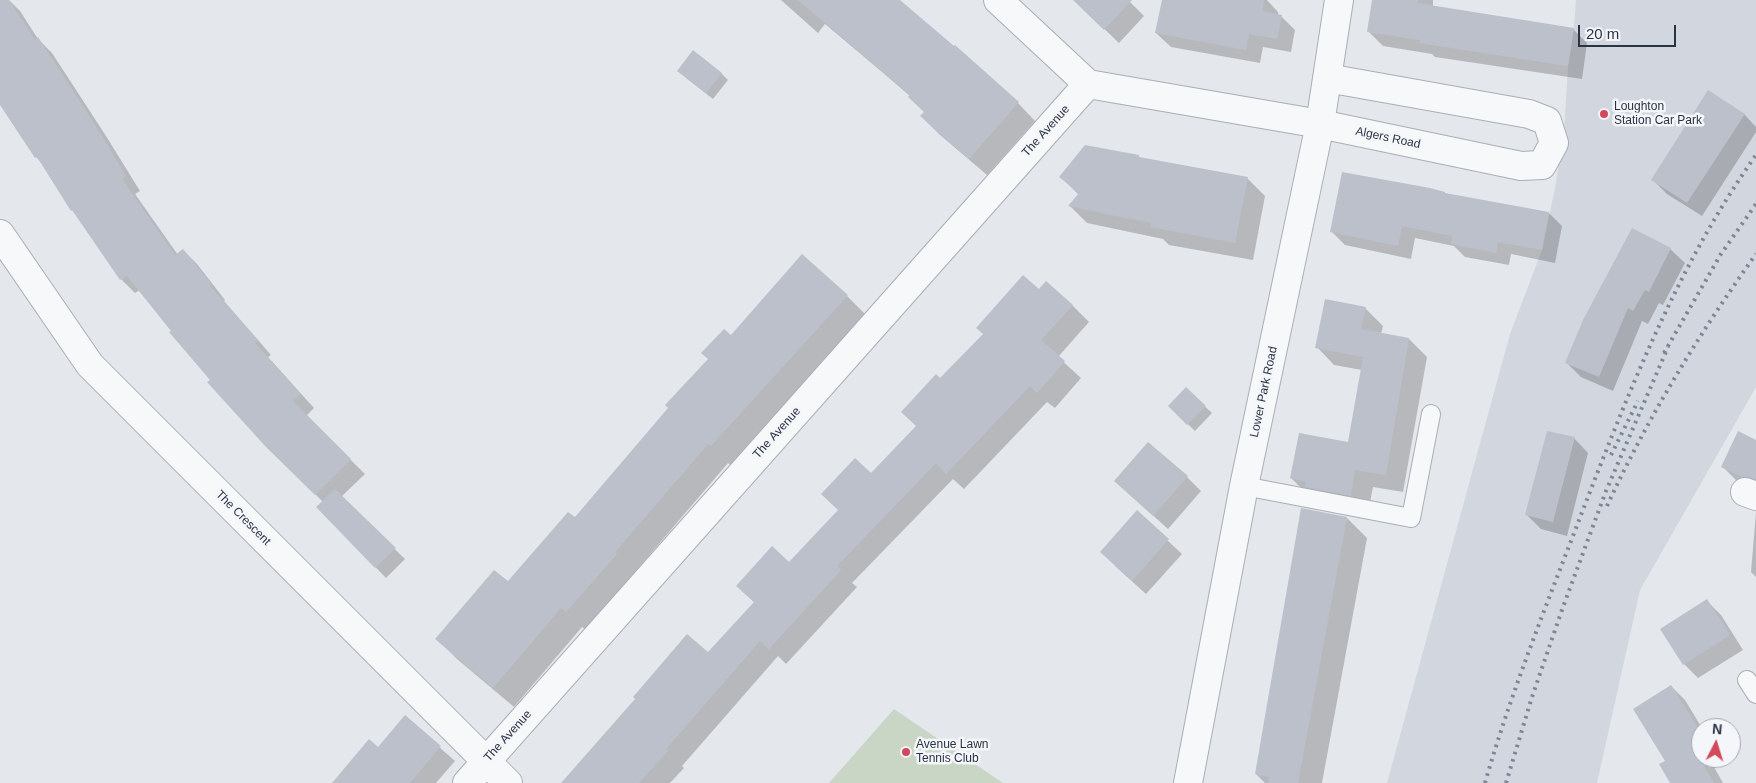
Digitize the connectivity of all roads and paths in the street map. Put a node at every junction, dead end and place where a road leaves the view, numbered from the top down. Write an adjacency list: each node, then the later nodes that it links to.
1 (998, 0): 4 (street)
2 (1339, 0): 3 (street, Lower Park Road)
3 (1327, 78): 5 (street, Lower Park Road); 5 (street, Algers Road)
4 (1088, 84): 5 (street, Algers Road); 9 (street, The Avenue)
5 (1320, 124): 8 (street, Lower Park Road)
6 (0, 234): 9 (street, The Crescent)
7 (1431, 414): 8 (lane)
8 (1244, 486): 12 (street, Lower Park Road)
9 (487, 761): 10 (street, The Avenue); 11 (street, The Crescent)
10 (467, 783)
11 (508, 783)
12 (1188, 783)

